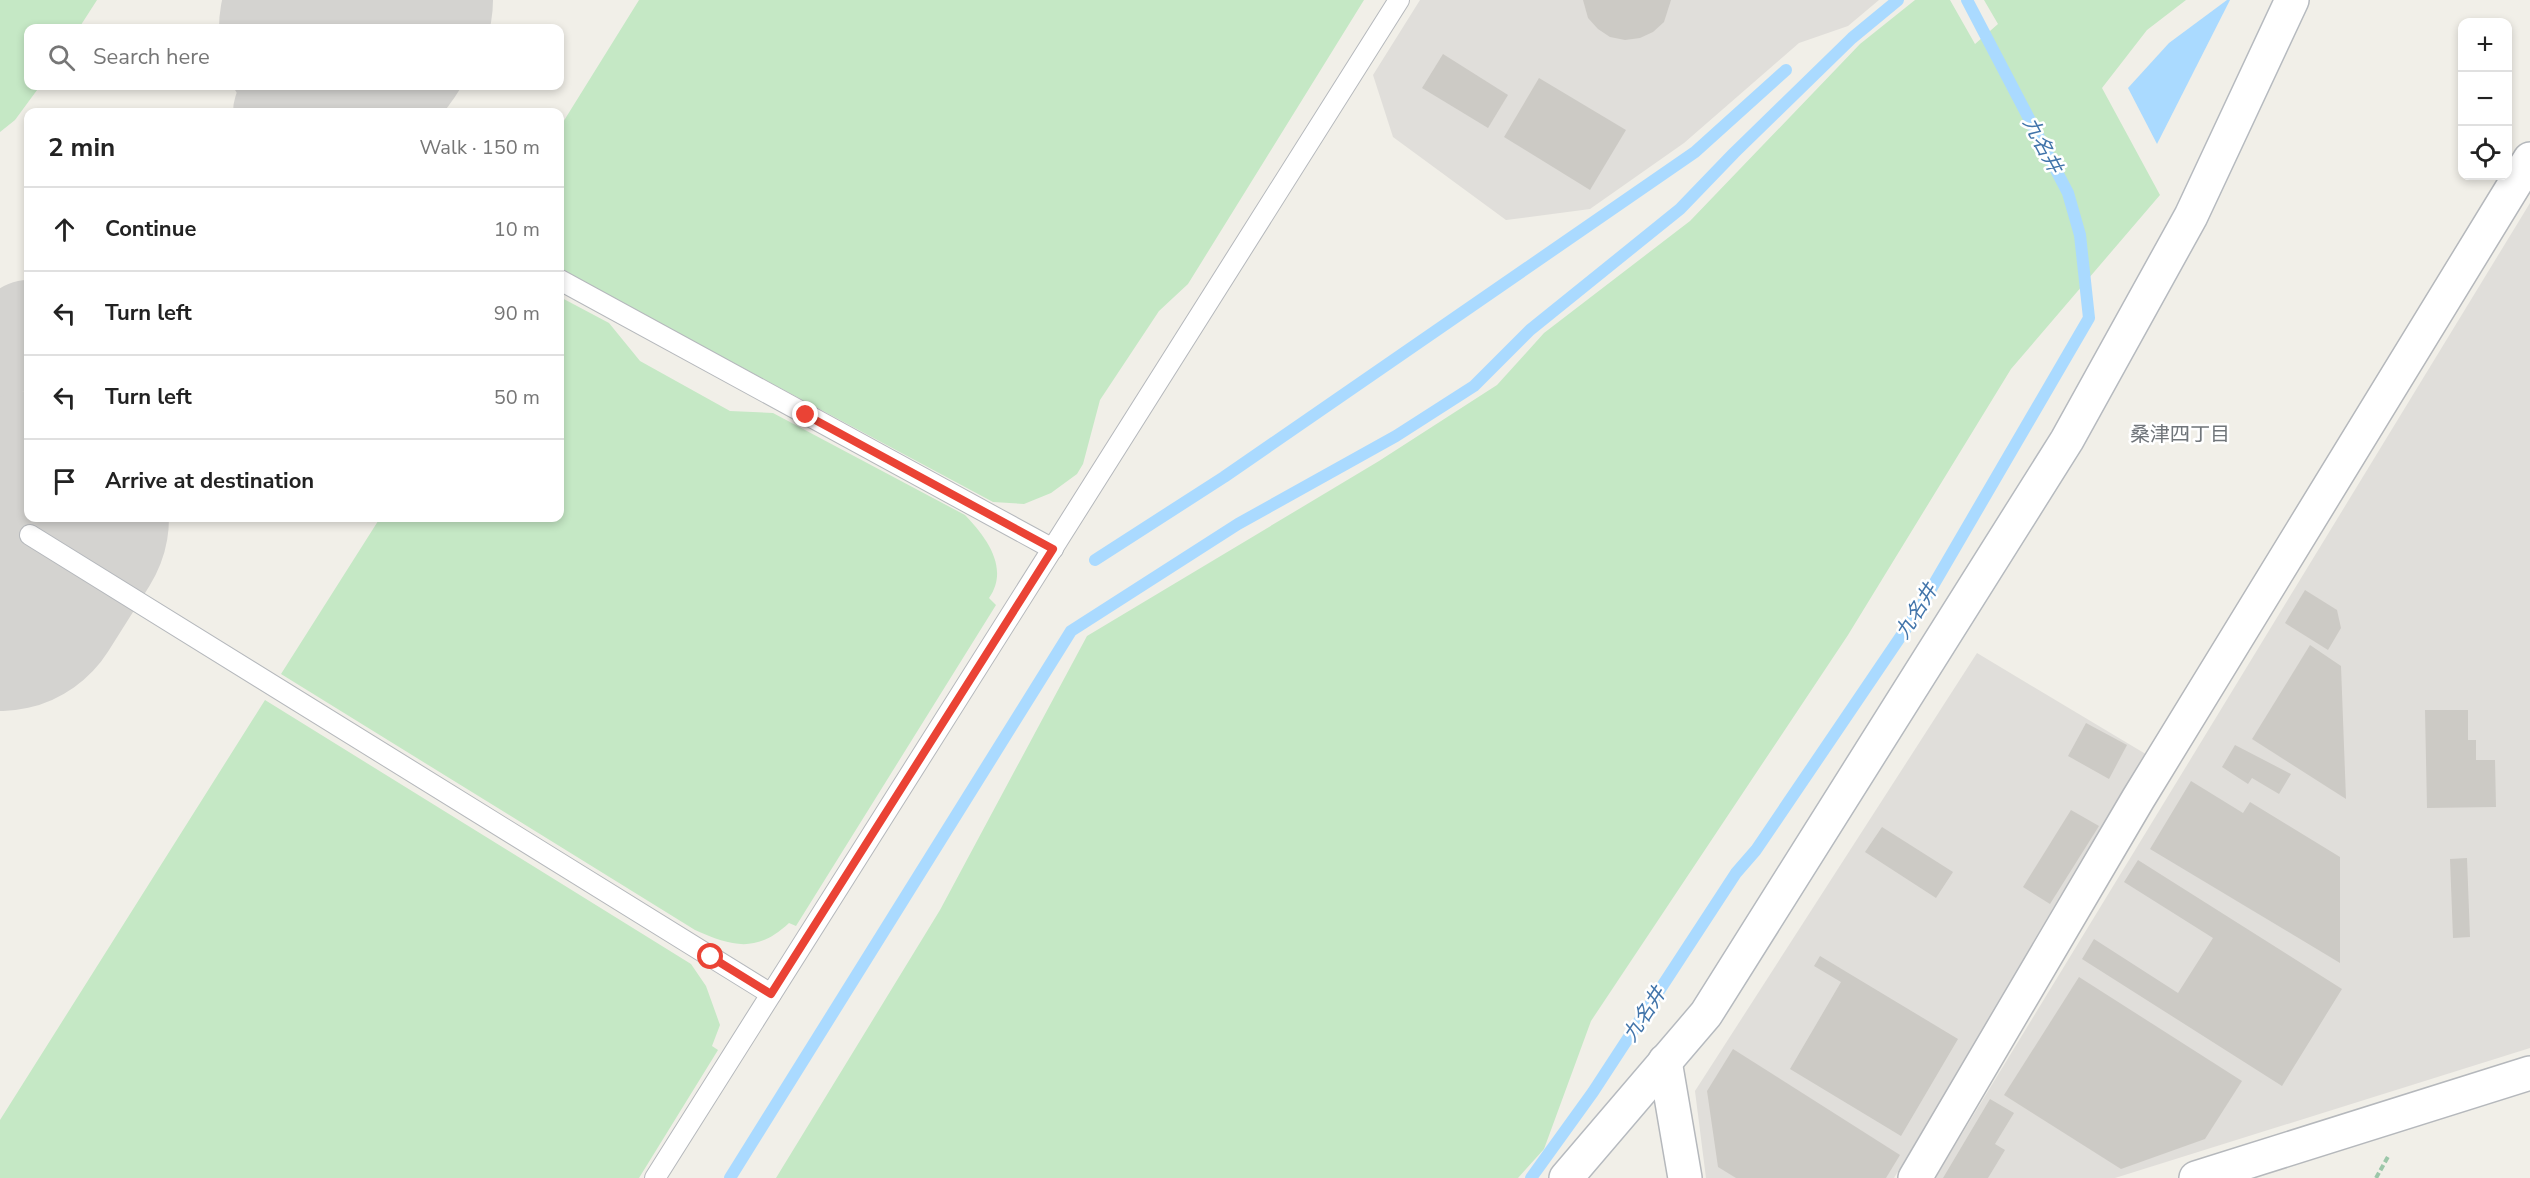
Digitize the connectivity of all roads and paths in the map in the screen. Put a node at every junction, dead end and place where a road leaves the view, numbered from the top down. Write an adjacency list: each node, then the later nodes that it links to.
1 (1399, 0): 6 (lane)
2 (2292, 0): 8 (street)
3 (2530, 159): 13 (street)
4 (564, 282): 6 (lane)
5 (30, 535): 7 (lane)
6 (1053, 549): 7 (lane)
7 (771, 994): 10 (lane)
8 (1665, 1061): 11 (street); 12 (street)
9 (2530, 1073): 14 (street)
10 (655, 1178)
11 (1566, 1178)
12 (1685, 1178)
13 (1915, 1178)
14 (2196, 1178)

